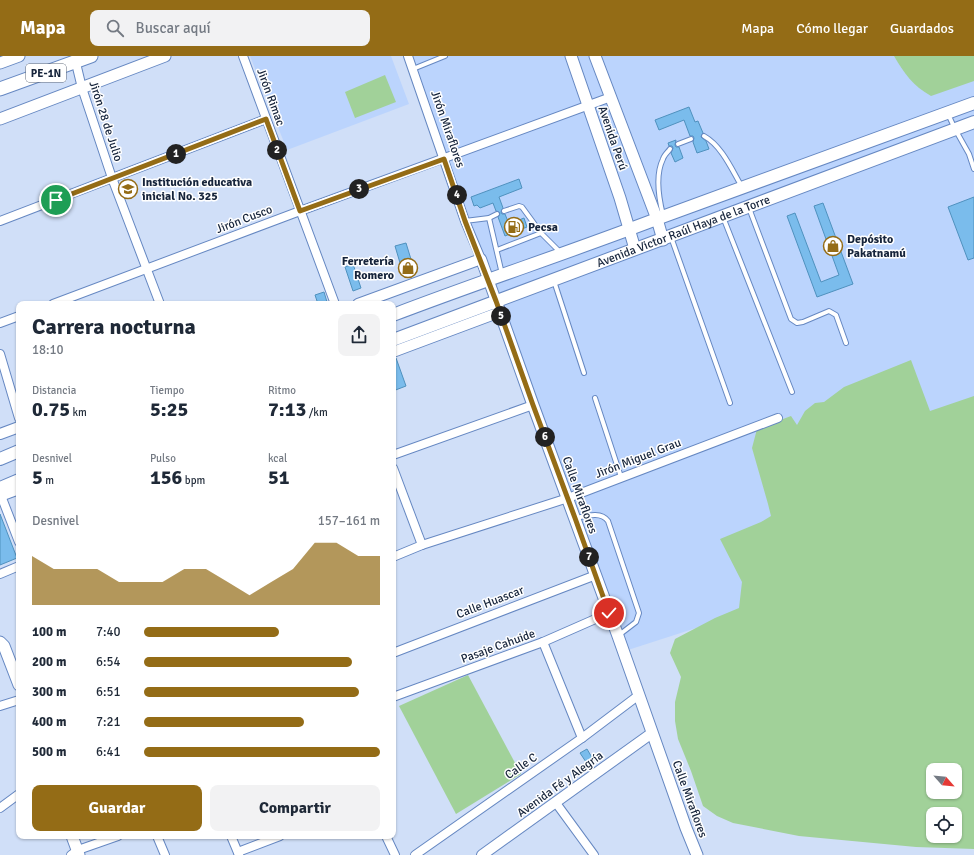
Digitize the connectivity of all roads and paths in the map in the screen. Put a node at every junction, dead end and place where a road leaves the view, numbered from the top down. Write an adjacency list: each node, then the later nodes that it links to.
1 (19, 56): 10 (main road)
2 (91, 56): 9 (highway, PE-1N)
3 (165, 56): 12 (main road)
4 (243, 56): 19 (street, Jirón Rimac)
5 (408, 56): 11 (street, Jirón Miraflores)
6 (445, 56): 11 (lane)
7 (571, 56): 16 (main road, Avenida Perú)
8 (595, 56): 14 (main road, Avenida Perú)
9 (75, 59): 12 (street, Jirón 28 de Julio); 13 (highway, PE-1N)
10 (0, 63)
11 (413, 69): 25 (street, Jirón Miraflores)
12 (82, 88): 18 (main road); 27 (street, Jirón 28 de Julio)
13 (0, 89)
14 (611, 97): 16 (street, Jirón Cusco); 35 (main road, Avenida Perú)
15 (974, 103): 17 (main road, Avenida Victor Raúl Haya de la Torre)
16 (588, 106): 25 (street, Jirón Cusco); 38 (main road, Avenida Perú)
17 (953, 111): 20 (main road); 28 (main road, Avenida Victor Raúl Haya de la Torre)
18 (0, 119)
19 (266, 119): 27 (street); 30 (street, Jirón Rimac)
20 (965, 125): 26 (lane); 29 (main road, Avenida Victor Raúl Haya de la Torre)
21 (704, 136): 28 (lane)
22 (691, 139): 23 (lane)
23 (678, 144)
24 (670, 149): 35 (lane)
25 (444, 159): 30 (street, Jirón Cusco); 37 (street, Jirón Miraflores)
26 (974, 169)
27 (112, 178): 36 (street); 45 (street, Jirón 28 de Julio)
28 (742, 188): 35 (main road, Avenida Victor Raúl Haya de la Torre)
29 (749, 207): 33 (main road, Avenida Victor Raúl Haya de la Torre); 58 (lane)
30 (300, 211): 45 (street, Jirón Cusco); 51 (street, Jirón Rimac)
31 (504, 211): 39 (lane)
32 (497, 214): 34 (lane)
33 (723, 217): 40 (main road, Avenida Victor Raúl Haya de la Torre); 62 (lane)
34 (489, 218): 37 (lane); 42 (lane)
35 (660, 218): 38 (main road, Avenida Victor Raúl Haya de la Torre); 40 (main road, Avenida Perú)
36 (0, 221)
37 (465, 221): 44 (street, Jirón Miraflores)
38 (629, 230): 41 (main road, Avenida Perú); 43 (main road, Avenida Victor Raúl Haya de la Torre)
39 (541, 233): 42 (lane); 43 (lane)
40 (667, 238): 41 (main road, Avenida Victor Raúl Haya de la Torre); 64 (lane)
41 (636, 249): 48 (main road, Avenida Victor Raúl Haya de la Torre)
42 (497, 250): 46 (lane)
43 (561, 254): 46 (main road, Avenida Victor Raúl Haya de la Torre)
44 (481, 259): 47 (street, Jirón Miraflores); 52 (street)
45 (147, 270): 49 (street, Jirón Cusco); 50 (street, Jirón 28 de Julio)
46 (502, 274): 47 (main road, Avenida Victor Raúl Haya de la Torre)
47 (487, 280): 53 (street, Jirón Miraflores); 54 (main road, Avenida Victor Raúl Haya de la Torre)
48 (553, 280): 53 (main road, Avenida Victor Raúl Haya de la Torre); 61 (lane)
49 (61, 301)
50 (159, 301)
51 (333, 301)
52 (366, 301)
53 (498, 307): 57 (main road, Avenida Victor Raúl Haya de la Torre); 59 (street); 65 (main road, Calle Miraflores)
54 (396, 314)
55 (16, 317): 56 (street)
56 (0, 324)
57 (396, 339)
58 (846, 343)
59 (396, 351)
60 (0, 354): 66 (street)
61 (584, 373)
62 (792, 392)
63 (595, 398): 74 (lane)
64 (730, 402)
65 (533, 405): 71 (street); 78 (main road, Calle Miraflores)
66 (16, 408)
67 (778, 418): 74 (street, Jirón Miguel Grau)
68 (16, 428): 69 (street)
69 (0, 434)
70 (16, 452): 72 (main road)
71 (396, 455)
72 (0, 459)
73 (396, 476): 81 (street)
74 (621, 478): 78 (street, Jirón Miguel Grau)
75 (16, 482): 77 (main road)
76 (16, 490): 77 (street)
77 (0, 493): 80 (street)
78 (568, 498): 79 (main road, Calle Miraflores); 81 (street, Jirón Miguel Grau)
79 (575, 518): 85 (main road, Calle Miraflores); 87 (lane)
80 (16, 534)
81 (422, 546): 82 (street, Jirón Miguel Grau)
82 (396, 556)
83 (16, 567): 84 (street)
84 (0, 574)
85 (596, 574): 86 (main road, Calle Miraflores); 90 (street, Calle Huascar)
86 (609, 613): 87 (main road, Calle Miraflores); 89 (street, Pasaje Cahuide)
87 (618, 636): 92 (main road, Calle Miraflores)
88 (0, 642): 91 (main road)
89 (543, 642): 93 (street, Pasaje Cahuide); 97 (street)
90 (396, 652)
91 (16, 677)
92 (639, 695): 96 (main road, Calle Miraflores); 97 (street, Calle C)
93 (396, 697)
94 (16, 701): 95 (street)
95 (0, 706)
96 (652, 733): 99 (street, Avenida Fé y Alegría); 114 (main road, Calle Miraflores)
97 (582, 738): 111 (street, Calle C)
98 (16, 796): 100 (street)
99 (556, 803): 112 (street, Avenida Fé y Alegría); 113 (street)
100 (0, 808)
101 (73, 839): 107 (main road)
102 (111, 839): 107 (street)
103 (158, 839): 109 (street)
104 (233, 839): 108 (street)
105 (273, 839): 108 (street)
106 (387, 839): 110 (street)
107 (76, 853)
108 (239, 854)
109 (164, 855)
110 (395, 855)
111 (415, 855)
112 (482, 855)
113 (594, 855)
114 (697, 855)

